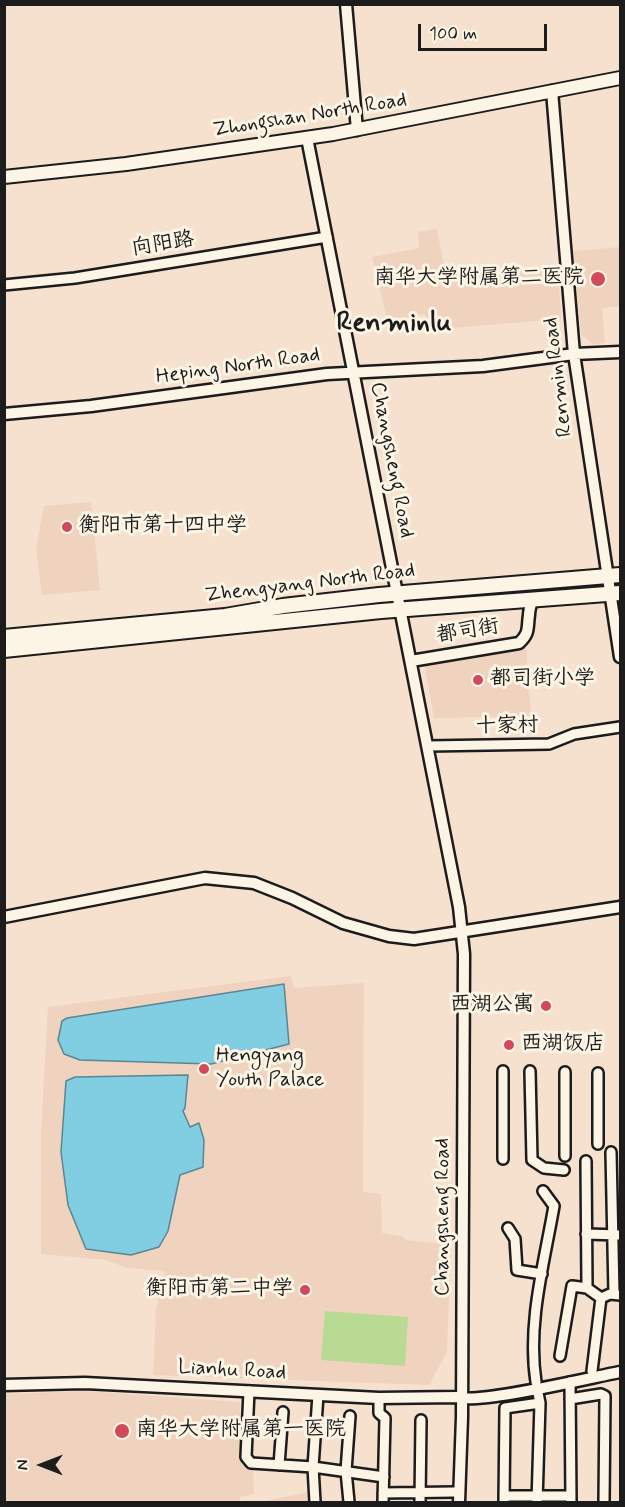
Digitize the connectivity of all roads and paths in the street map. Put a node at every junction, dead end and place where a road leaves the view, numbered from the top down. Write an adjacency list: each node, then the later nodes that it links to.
1 (346, 4): 4 (street)
2 (621, 78): 3 (main road, Zhongshan North Road)
3 (552, 91): 4 (main road, Zhongshan North Road); 10 (street, Renmin Road)
4 (357, 130): 5 (main road, Zhongshan North Road)
5 (308, 138): 6 (main road, Zhongshan North Road); 7 (street, Changsheng Road)
6 (4, 177)
7 (327, 237): 8 (street, 向阳路); 11 (street, Changsheng Road)
8 (4, 285)
9 (621, 352): 10 (street, Heping North Road)
10 (574, 354): 11 (street, Heping North Road); 13 (street, Renmin Road)
11 (354, 373): 12 (street, Heping North Road); 14 (street, Changsheng Road)
12 (4, 414)
13 (614, 575): 14 (main road, Zhengyang North Road); 15 (street, Renmin Road)
14 (398, 594): 17 (street, Changsheng Road); 18 (main road, Zhengyang North Road)
15 (615, 594): 16 (main road, Zhengyang North Road); 20 (street, Renmin Road)
16 (532, 600): 17 (main road, Zhengyang North Road); 21 (street, 都司街)
17 (401, 609): 19 (main road, Zhengyang North Road); 21 (street, Changsheng Road)
18 (7, 636)
19 (4, 650)
20 (621, 657)
21 (411, 661): 23 (street, Changsheng Road)
22 (621, 726): 23 (street, 十家村)
23 (428, 746): 26 (street, Changsheng Road)
24 (621, 908): 26 (street)
25 (4, 918): 26 (street)
26 (461, 932): 54 (street, Changsheng Road)
27 (503, 1071): 34 (street)
28 (530, 1071): 36 (street)
29 (564, 1072): 33 (street)
30 (598, 1073): 31 (street)
31 (598, 1144)
32 (611, 1152): 40 (street)
33 (565, 1156)
34 (503, 1159)
35 (586, 1161): 39 (street)
36 (564, 1170)
37 (543, 1191): 41 (street)
38 (508, 1228): 41 (street)
39 (586, 1234): 40 (street); 42 (street)
40 (616, 1235): 43 (street)
41 (542, 1274): 51 (street)
42 (587, 1288): 44 (street); 45 (street)
43 (617, 1295): 44 (street)
44 (601, 1298): 47 (street)
45 (561, 1356)
46 (621, 1366): 47 (street, Lianhu Road)
47 (592, 1371): 51 (street, Lianhu Road)
48 (621, 1372): 49 (street, Lianhu Road)
49 (570, 1382): 51 (street, Lianhu Road); 56 (street)
50 (4, 1385): 52 (street, Lianhu Road)
51 (537, 1385): 54 (street, Lianhu Road); 57 (street)
52 (249, 1391): 53 (street, Lianhu Road); 61 (street)
53 (318, 1395): 55 (street, Lianhu Road); 62 (street)
54 (460, 1396): 55 (street, Lianhu Road); 67 (street, Changsheng Road)
55 (379, 1398): 64 (street)
56 (570, 1399): 70 (street); 73 (street)
57 (540, 1403): 68 (street); 69 (street)
58 (283, 1412): 61 (street)
59 (350, 1416): 63 (street)
60 (421, 1420): 66 (street)
61 (279, 1465): 62 (street)
62 (314, 1467): 63 (street); 71 (street)
63 (346, 1471): 64 (street); 72 (street)
64 (384, 1477): 65 (street)
65 (383, 1498): 66 (street)
66 (420, 1498): 67 (street)
67 (456, 1499)
68 (504, 1499): 69 (street)
69 (537, 1499): 70 (street)
70 (571, 1499)
71 (315, 1503)
72 (349, 1503)
73 (604, 1503)

